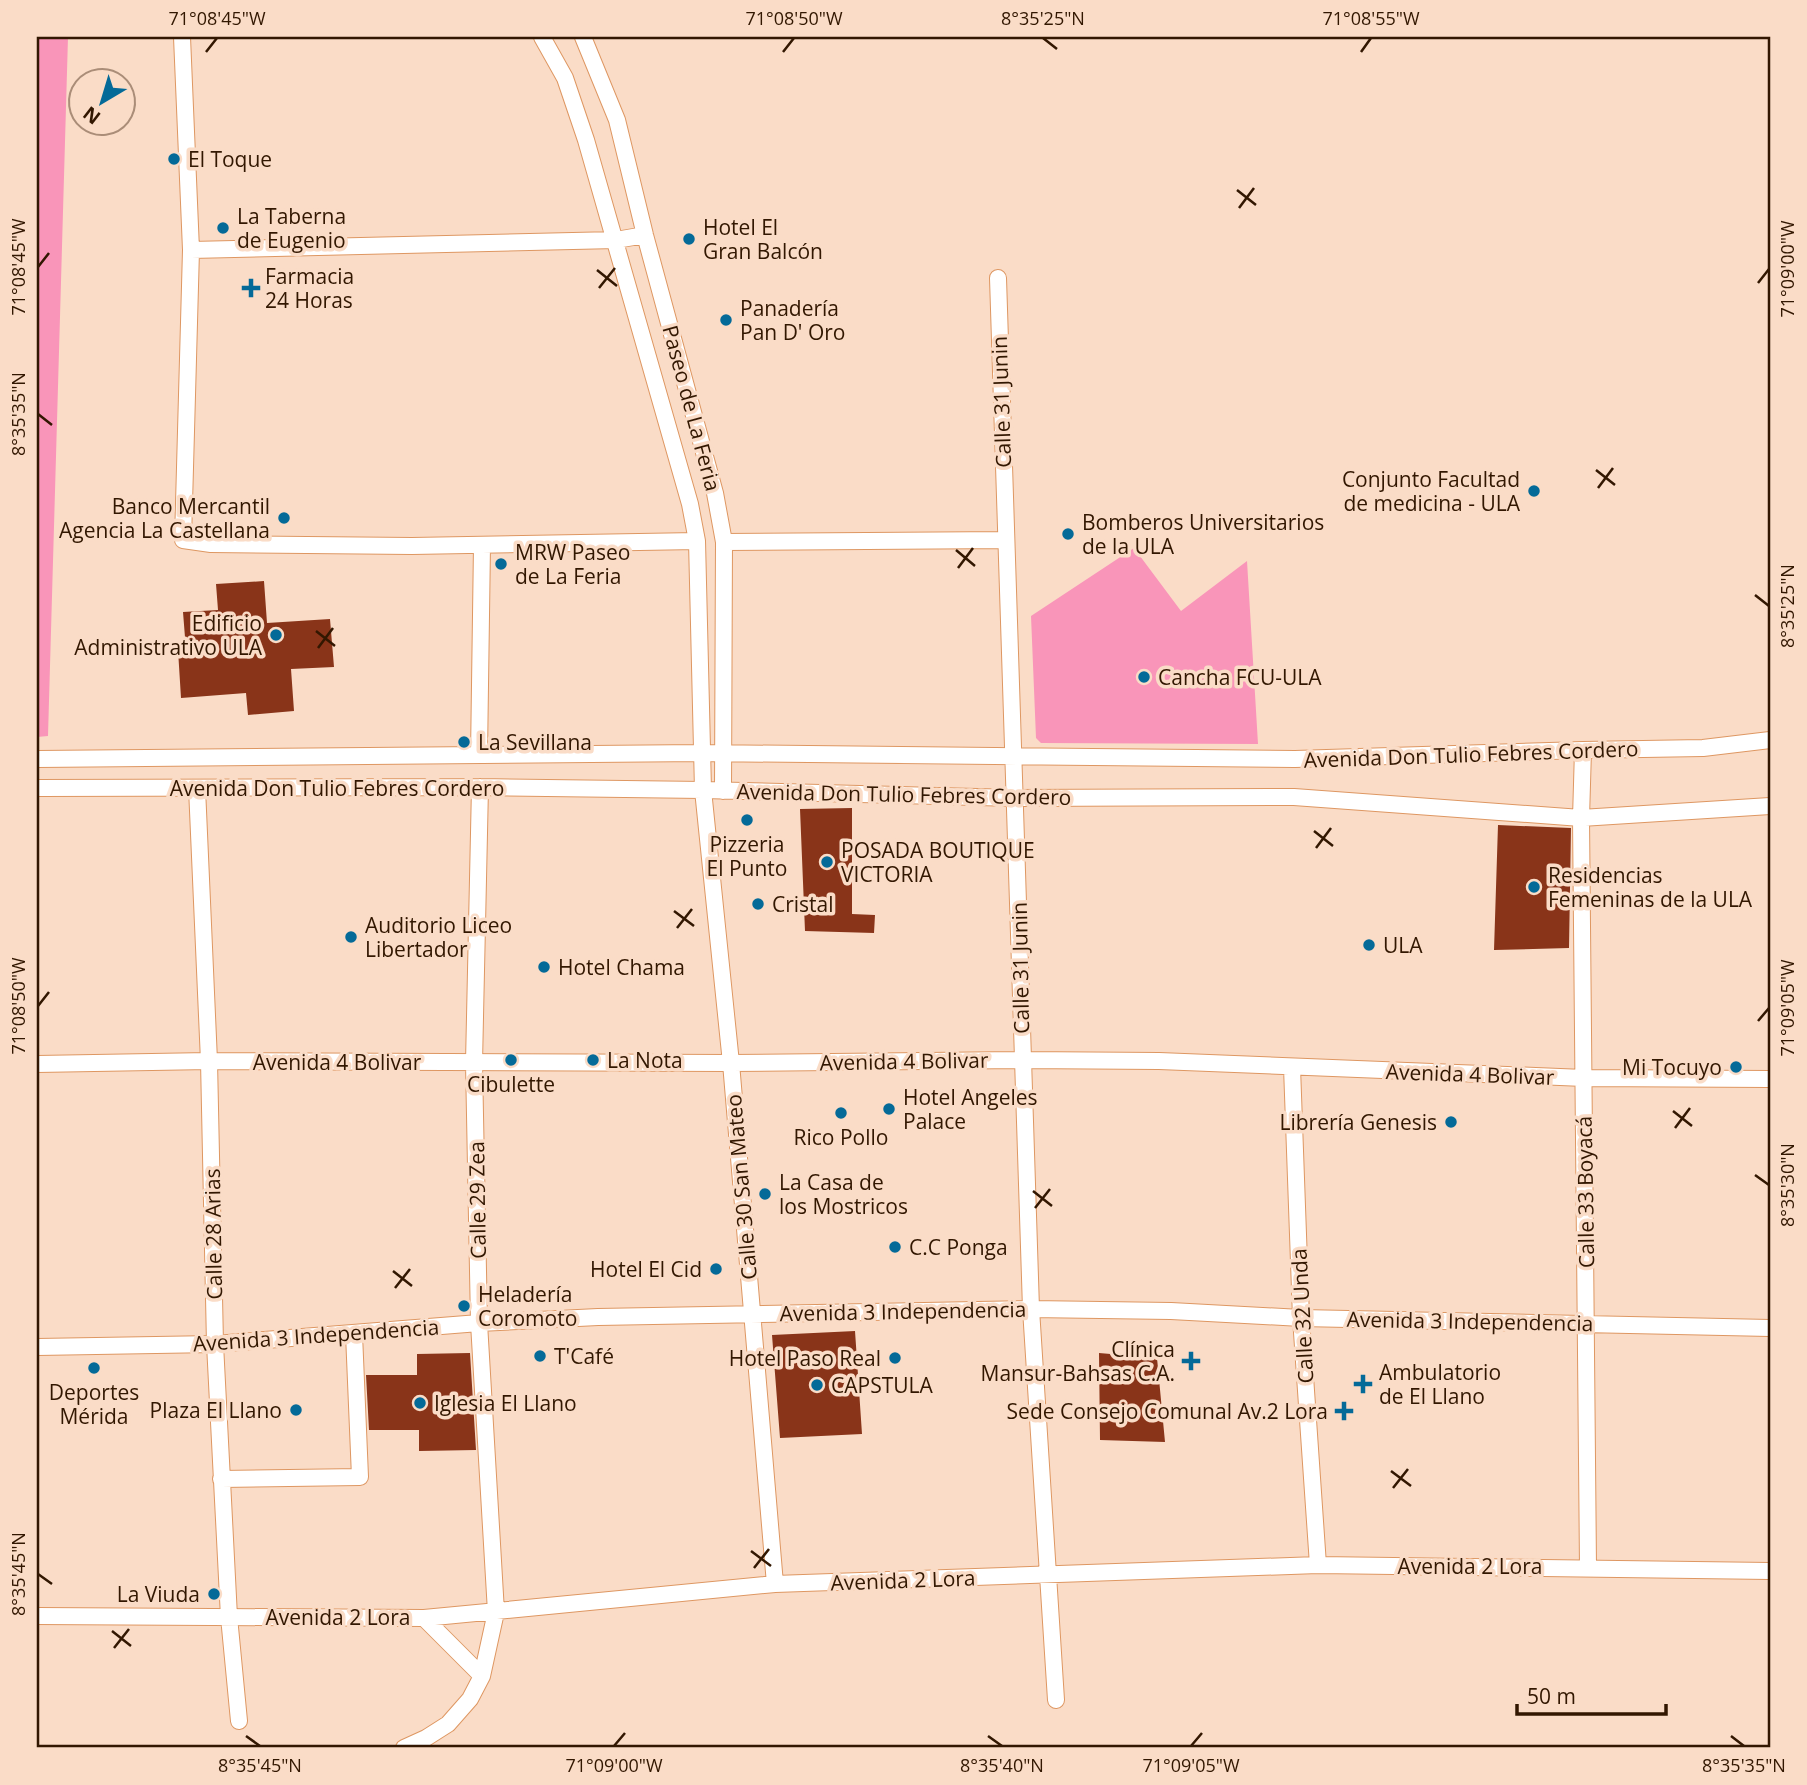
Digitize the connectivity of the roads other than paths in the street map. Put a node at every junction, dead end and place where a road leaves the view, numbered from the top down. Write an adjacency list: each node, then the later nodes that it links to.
1 (182, 37): 6 (street)
2 (542, 37): 5 (street, Paseo de La Feria)
3 (583, 37): 4 (street, Paseo de La Feria)
4 (645, 235): 5 (street); 10 (street, Paseo de La Feria)
5 (616, 240): 6 (street); 9 (street, Paseo de La Feria)
6 (191, 250): 11 (street)
7 (998, 278): 8 (street, Calle 31 Junin)
8 (1006, 540): 10 (street); 17 (street, Calle 31 Junin)
9 (697, 541): 11 (street); 14 (street)
10 (724, 541): 16 (street, Paseo de La Feria)
11 (482, 545): 15 (street)
12 (1770, 740): 13 (street, Avenida Don Tulio Febres Cordero)
13 (1583, 750): 17 (street, Avenida Don Tulio Febres Cordero); 26 (street, Calle 33 Boyacá)
14 (701, 753): 15 (street, Avenida Don Tulio Febres Cordero); 16 (street, Avenida Don Tulio Febres Cordero); 22 (street, Calle 30 San Mateo)
15 (479, 755): 18 (street, Avenida Don Tulio Febres Cordero)
16 (722, 755): 17 (street, Avenida Don Tulio Febres Cordero); 23 (street, Paseo de La Feria)
17 (1013, 755): 24 (street, Calle 31 Junin)
18 (37, 759)
19 (480, 787): 21 (street, Avenida Don Tulio Febres Cordero); 22 (street, Avenida Don Tulio Febres Cordero); 29 (street, Calle 29 Zea)
20 (37, 788): 21 (street, Avenida Don Tulio Febres Cordero)
21 (197, 788): 28 (street, Calle 28 Arias)
22 (703, 790): 23 (street, Avenida Don Tulio Febres Cordero); 30 (street, Calle 30 San Mateo)
23 (723, 791): 24 (street, Avenida Don Tulio Febres Cordero)
24 (1016, 798): 26 (street, Avenida Don Tulio Febres Cordero); 27 (street, Calle 31 Junin)
25 (1770, 806): 26 (street, Avenida Don Tulio Febres Cordero)
26 (1581, 818): 33 (street, Calle 33 Boyacá)
27 (1022, 1060): 30 (street, Avenida 4 Bolivar); 32 (street, Avenida 4 Bolivar); 35 (street, Calle 31 Junin)
28 (209, 1061): 29 (street, Avenida 4 Bolivar); 31 (street, Avenida 4 Bolivar); 42 (street, Calle 28 Arias)
29 (474, 1063): 30 (street, Avenida 4 Bolivar); 38 (street, Calle 29 Zea)
30 (731, 1063): 36 (street, Calle 30 San Mateo)
31 (37, 1064)
32 (1292, 1068): 33 (street, Avenida 4 Bolivar); 37 (street, Calle 32 Unda)
33 (1584, 1078): 34 (street, Avenida 4 Bolivar); 39 (street, Calle 33 Boyacá)
34 (1770, 1079)
35 (1031, 1309): 36 (street, Avenida 3 Independencia); 37 (street, Avenida 3 Independencia); 48 (street, Calle 31 Junin)
36 (751, 1313): 38 (street, Avenida 3 Independencia); 49 (street, Calle 30 San Mateo)
37 (1301, 1318): 39 (street, Avenida 3 Independencia); 45 (street, Calle 32 Unda)
38 (480, 1323): 41 (street, Avenida 3 Independencia); 50 (street, Calle 29 Zea)
39 (1587, 1323): 40 (street, Avenida 3 Independencia); 46 (street, Calle 33 Boyacá)
40 (1770, 1328)
41 (354, 1334): 42 (street, Avenida 3 Independencia); 44 (street)
42 (215, 1344): 43 (street, Avenida 3 Independencia); 44 (street, Calle 28 Arias)
43 (37, 1347)
44 (221, 1479): 52 (street, Calle 28 Arias)
45 (1318, 1565): 46 (street, Avenida 2 Lora); 48 (street, Avenida 2 Lora)
46 (1588, 1567): 47 (street, Avenida 2 Lora)
47 (1770, 1571)
48 (1047, 1574): 49 (street, Avenida 2 Lora); 55 (street, Calle 31 Junin)
49 (775, 1584): 50 (street, Avenida 2 Lora)
50 (496, 1612): 53 (street, Avenida 2 Lora); 54 (street, Calle 29 Zea)
51 (37, 1616): 52 (street, Avenida 2 Lora)
52 (229, 1617): 53 (street, Avenida 2 Lora); 56 (street, Calle 28 Arias)
53 (424, 1618): 54 (street)
54 (482, 1676): 57 (street, Calle 29 Zea)
55 (1056, 1700)
56 (239, 1721)
57 (404, 1748)

